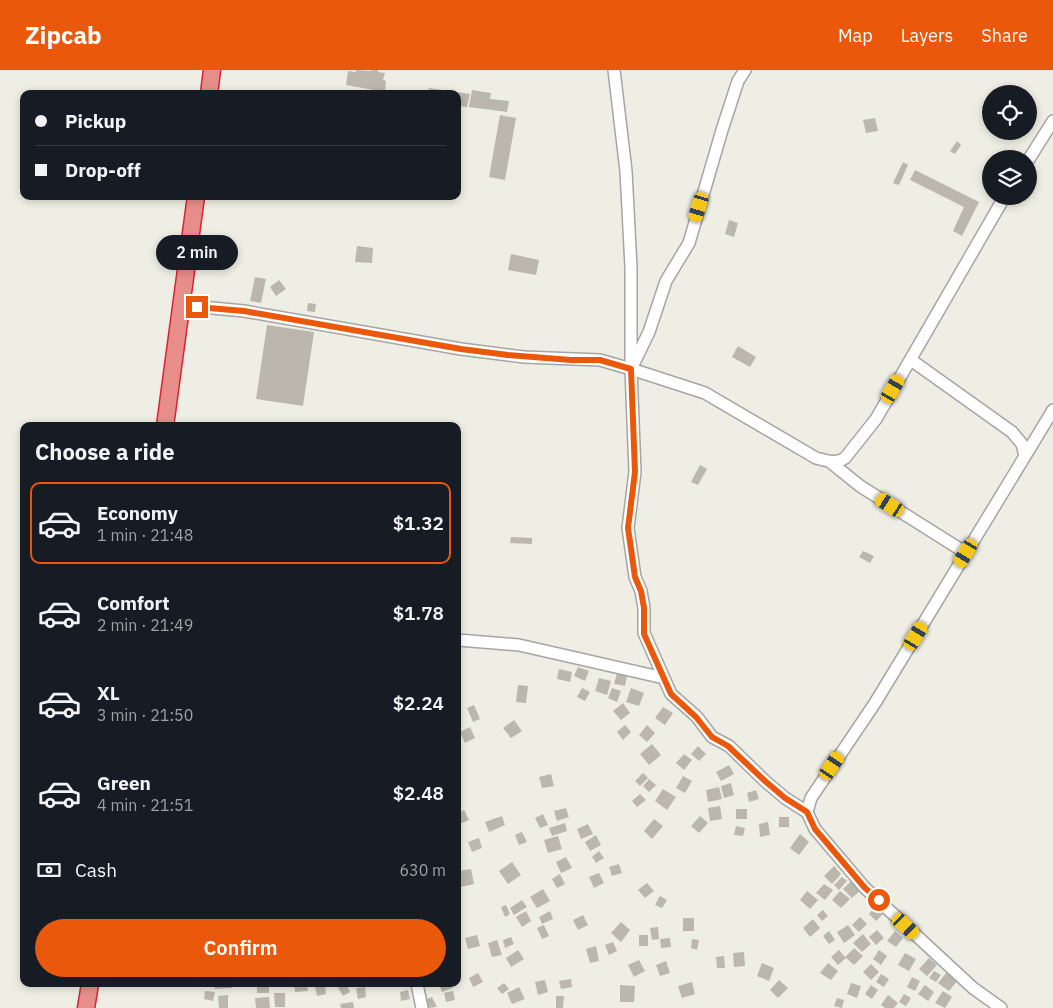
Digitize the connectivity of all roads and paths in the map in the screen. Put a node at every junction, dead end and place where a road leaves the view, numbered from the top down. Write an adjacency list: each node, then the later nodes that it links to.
1 (212, 70): 4 (highway)
2 (614, 70): 11 (street)
3 (745, 70): 11 (street)
4 (210, 90)
5 (1053, 121): 6 (street)
6 (1035, 150)
7 (195, 200): 9 (highway)
8 (1000, 205): 10 (street)
9 (181, 305): 11 (street); 13 (highway)
10 (911, 360): 15 (street); 17 (street)
11 (631, 369): 17 (street); 20 (street)
12 (1053, 410): 14 (street)
13 (166, 422)
14 (1041, 429): 15 (street); 16 (street)
15 (1012, 432): 16 (street)
16 (1025, 456): 18 (street)
17 (829, 461): 18 (street)
18 (966, 553): 21 (street)
19 (461, 640): 20 (street)
20 (664, 678): 21 (street)
21 (807, 812): 26 (street)
22 (90, 987): 24 (highway)
23 (418, 987): 25 (street)
24 (86, 1008)
25 (422, 1008)
26 (1001, 1008)

